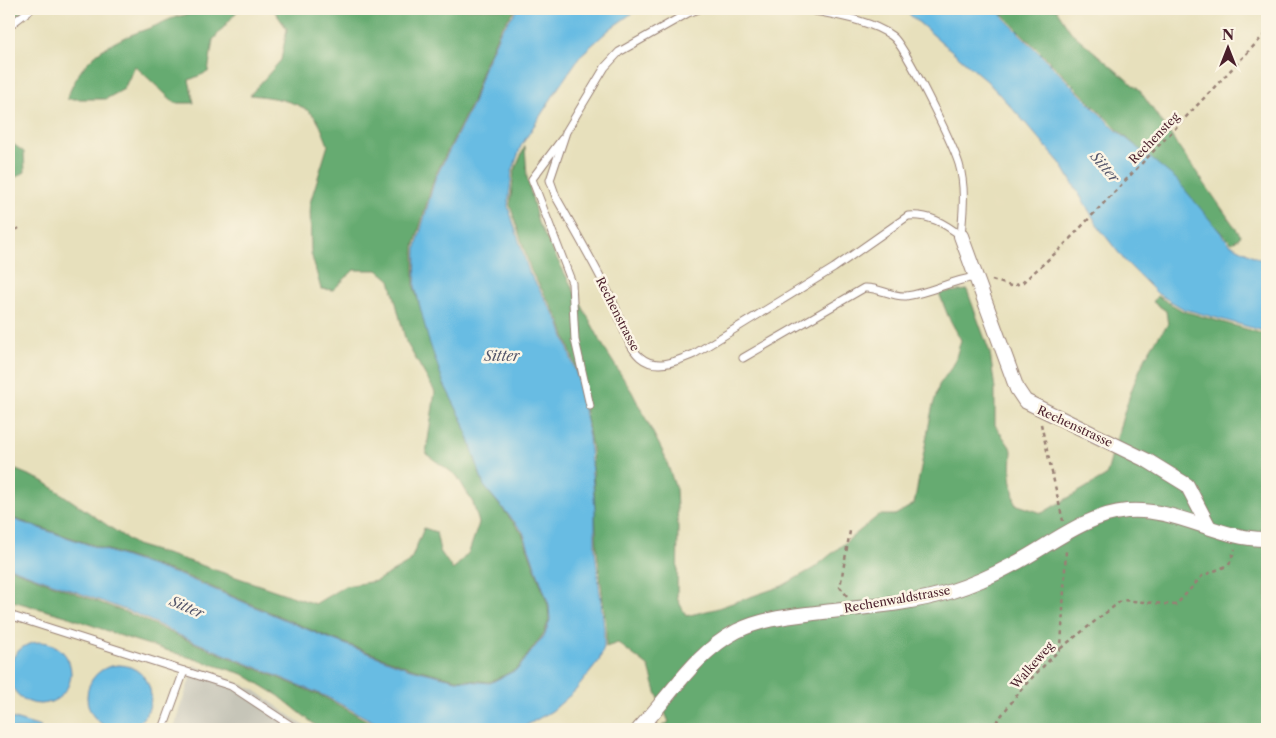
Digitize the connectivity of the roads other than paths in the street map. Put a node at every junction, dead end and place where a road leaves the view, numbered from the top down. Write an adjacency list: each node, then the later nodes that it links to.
1 (30, 9): 4 (lane)
2 (699, 9): 5 (lane, Rechenstrasse)
3 (805, 9): 6 (lane, Rechenstrasse)
4 (9, 26)
5 (566, 132): 6 (lane, Rechenstrasse); 9 (lane)
6 (961, 236): 7 (street, Rechenstrasse)
7 (976, 277): 8 (lane); 10 (street, Rechenstrasse)
8 (743, 358)
9 (590, 406)
10 (1209, 527): 11 (street); 16 (street, Rechenwaldstrasse)
11 (1267, 539)
12 (9, 615): 13 (lane)
13 (184, 671): 14 (lane); 15 (lane)
14 (163, 729)
15 (296, 729)
16 (639, 729)

